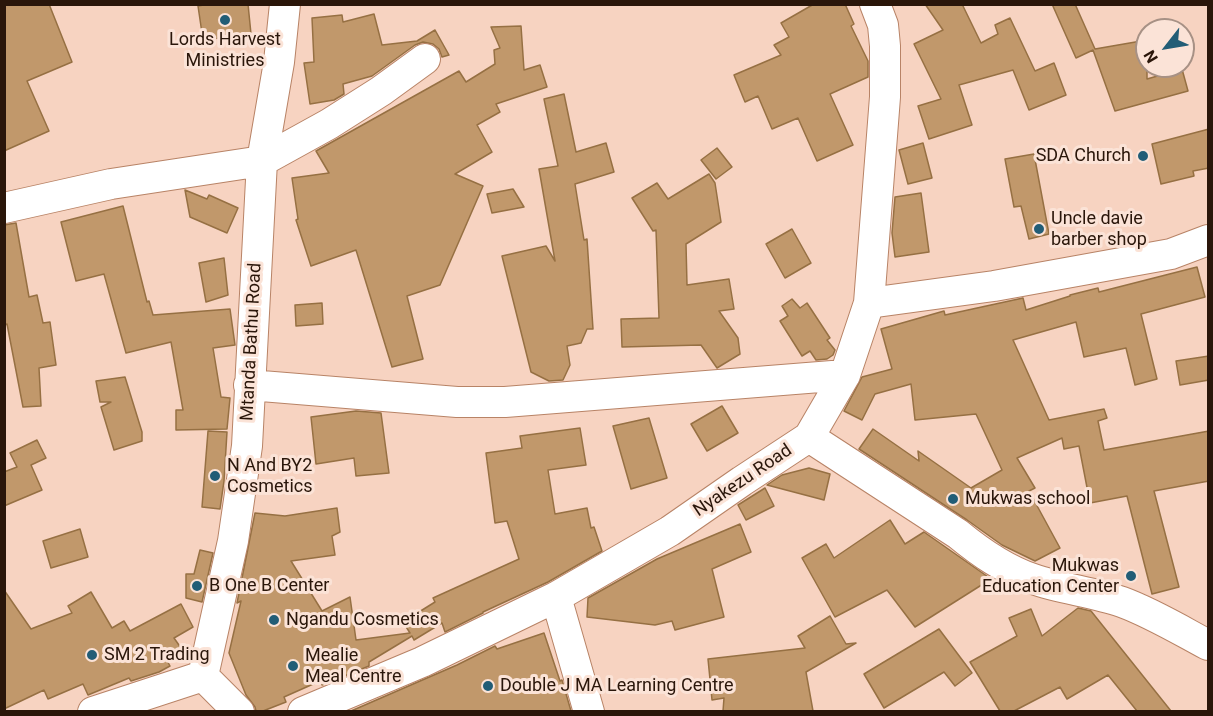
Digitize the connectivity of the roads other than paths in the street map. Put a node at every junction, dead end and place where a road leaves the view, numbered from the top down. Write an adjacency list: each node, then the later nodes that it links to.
1 (285, 4): 4 (street, Mtanda Bathu Road)
2 (875, 4): 7 (street)
3 (425, 59): 4 (street)
4 (262, 160): 5 (street); 9 (street, Mtanda Bathu Road)
5 (4, 208)
6 (1209, 240): 7 (street)
7 (869, 303): 8 (street)
8 (845, 375): 9 (street); 10 (street)
9 (249, 385): 13 (street, Mtanda Bathu Road)
10 (809, 437): 11 (street, Nyakezu Road); 12 (street, Nyakezu Road)
11 (556, 597): 16 (street, Nyakezu Road); 17 (street)
12 (1209, 645)
13 (203, 676): 14 (street); 15 (street)
14 (93, 711)
15 (239, 711)
16 (303, 711)
17 (589, 711)

